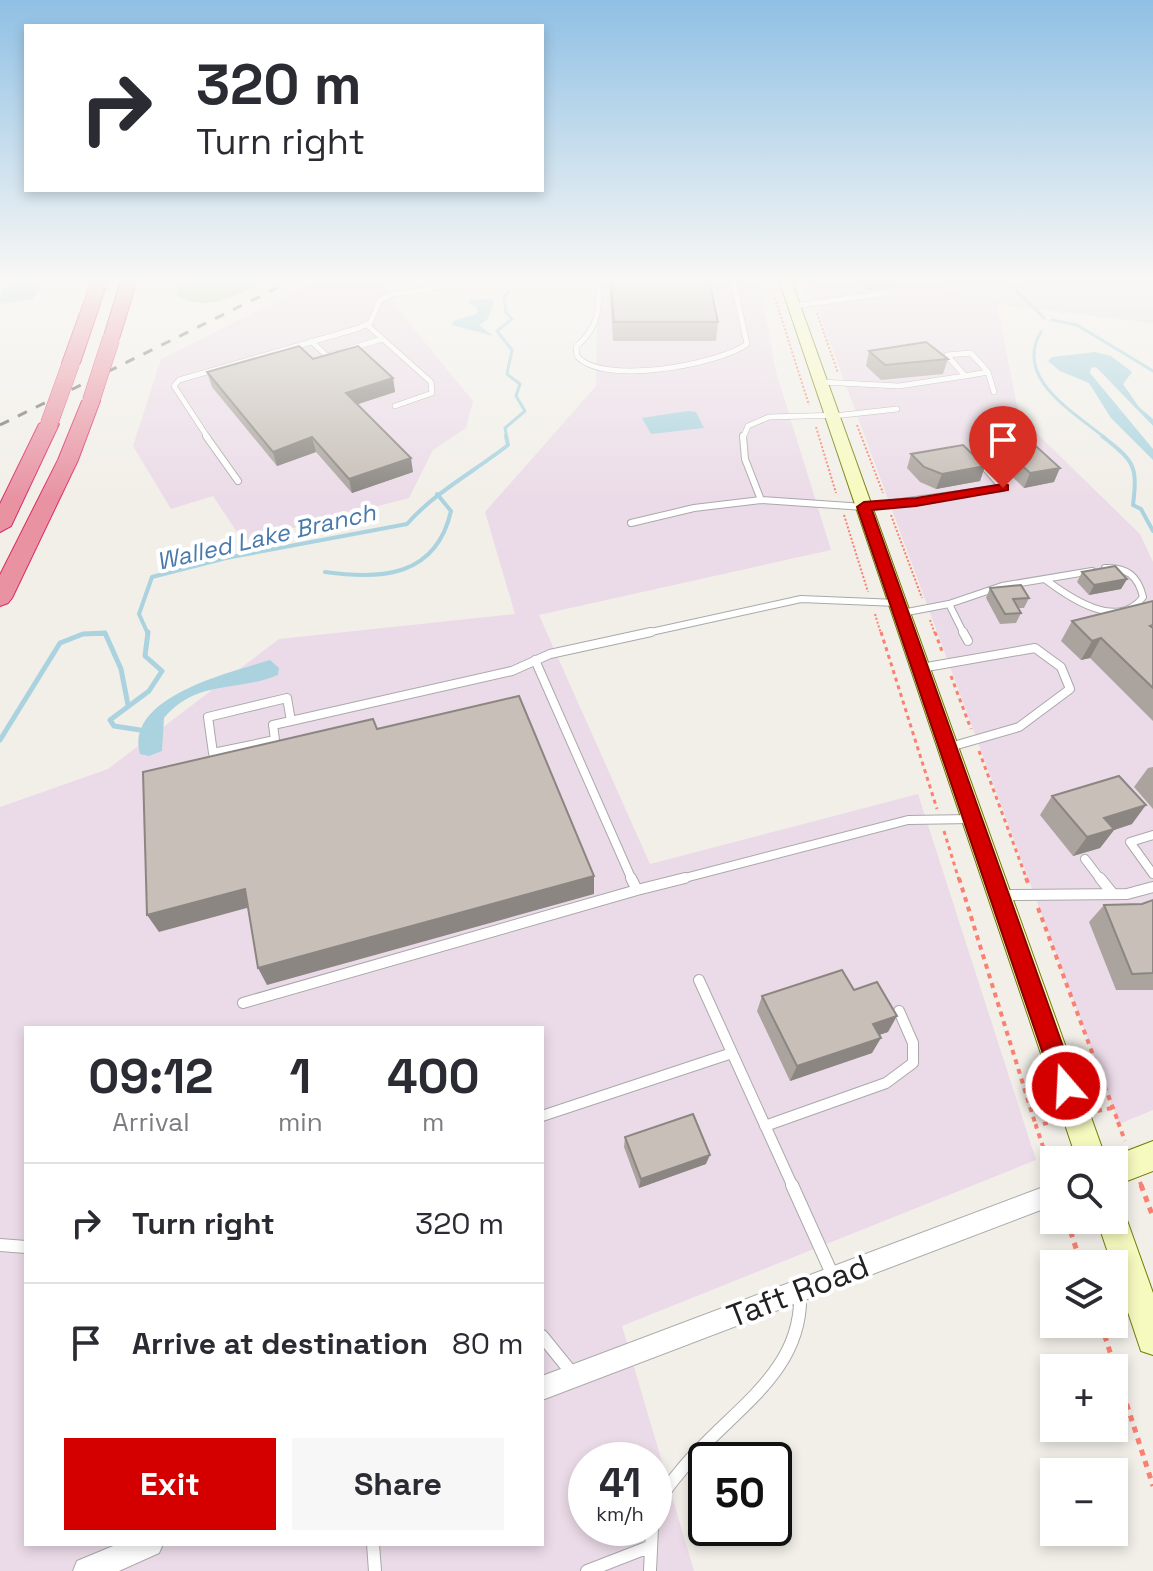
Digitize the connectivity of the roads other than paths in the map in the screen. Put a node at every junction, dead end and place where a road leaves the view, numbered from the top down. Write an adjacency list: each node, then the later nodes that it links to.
1 (74, 353): 22 (highway, bridge)
2 (106, 353): 24 (highway, bridge)
3 (267, 353): 18 (lane)
4 (398, 353): 14 (lane)
5 (577, 353): 6 (lane)
6 (735, 353)
7 (820, 353): 12 (main road)
8 (967, 353): 11 (lane)
9 (971, 353): 10 (lane)
10 (988, 372): 11 (lane); 13 (lane)
11 (965, 376): 12 (lane)
12 (830, 380): 16 (main road)
13 (994, 392)
14 (395, 406)
15 (897, 409): 16 (lane)
16 (833, 417): 19 (lane); 20 (main road)
17 (980, 461): 20 (lane)
18 (238, 481)
19 (761, 500): 20 (lane); 21 (lane)
20 (864, 507): 26 (main road)
21 (631, 523)
22 (0, 526)
23 (1046, 580): 23 (lane); 25 (lane)
24 (0, 598)
25 (949, 604): 26 (lane); 27 (lane)
26 (900, 608): 28 (lane); 29 (main road)
27 (968, 641)
28 (535, 660): 30 (lane); 37 (lane)
29 (920, 668): 31 (main road); 31 (lane)
30 (291, 721): 30 (lane)
31 (948, 748): 32 (main road)
32 (973, 819): 37 (lane); 39 (main road)
33 (1153, 835): 35 (lane)
34 (1085, 859): 38 (lane)
35 (1153, 874)
36 (1153, 887): 38 (lane)
37 (637, 890): 41 (lane)
38 (1113, 894): 39 (lane)
39 (999, 895): 46 (main road)
40 (699, 980): 43 (lane)
41 (243, 1003)
42 (899, 1011): 45 (lane)
43 (732, 1053): 44 (lane); 45 (lane)
44 (544, 1115)
45 (765, 1126): 53 (lane)
46 (1087, 1146)
47 (1153, 1156): 48 (main road)
48 (1128, 1166)
49 (1040, 1199): 53 (street, Taft Road)
50 (1117, 1234): 56 (main road)
51 (0, 1245): 52 (lane)
52 (24, 1247)
53 (834, 1277): 54 (street, Taft Road)
54 (799, 1290): 57 (street, Taft Road); 59 (lane)
55 (544, 1338): 57 (lane)
56 (1153, 1339)
57 (574, 1376): 58 (street, Taft Road)
58 (544, 1387)
59 (672, 1481)
60 (145, 1546): 63 (street)
61 (373, 1546): 64 (lane)
62 (649, 1547): 65 (lane); 66 (lane)
63 (87, 1571)
64 (375, 1571)
65 (587, 1571)
66 (650, 1571)

